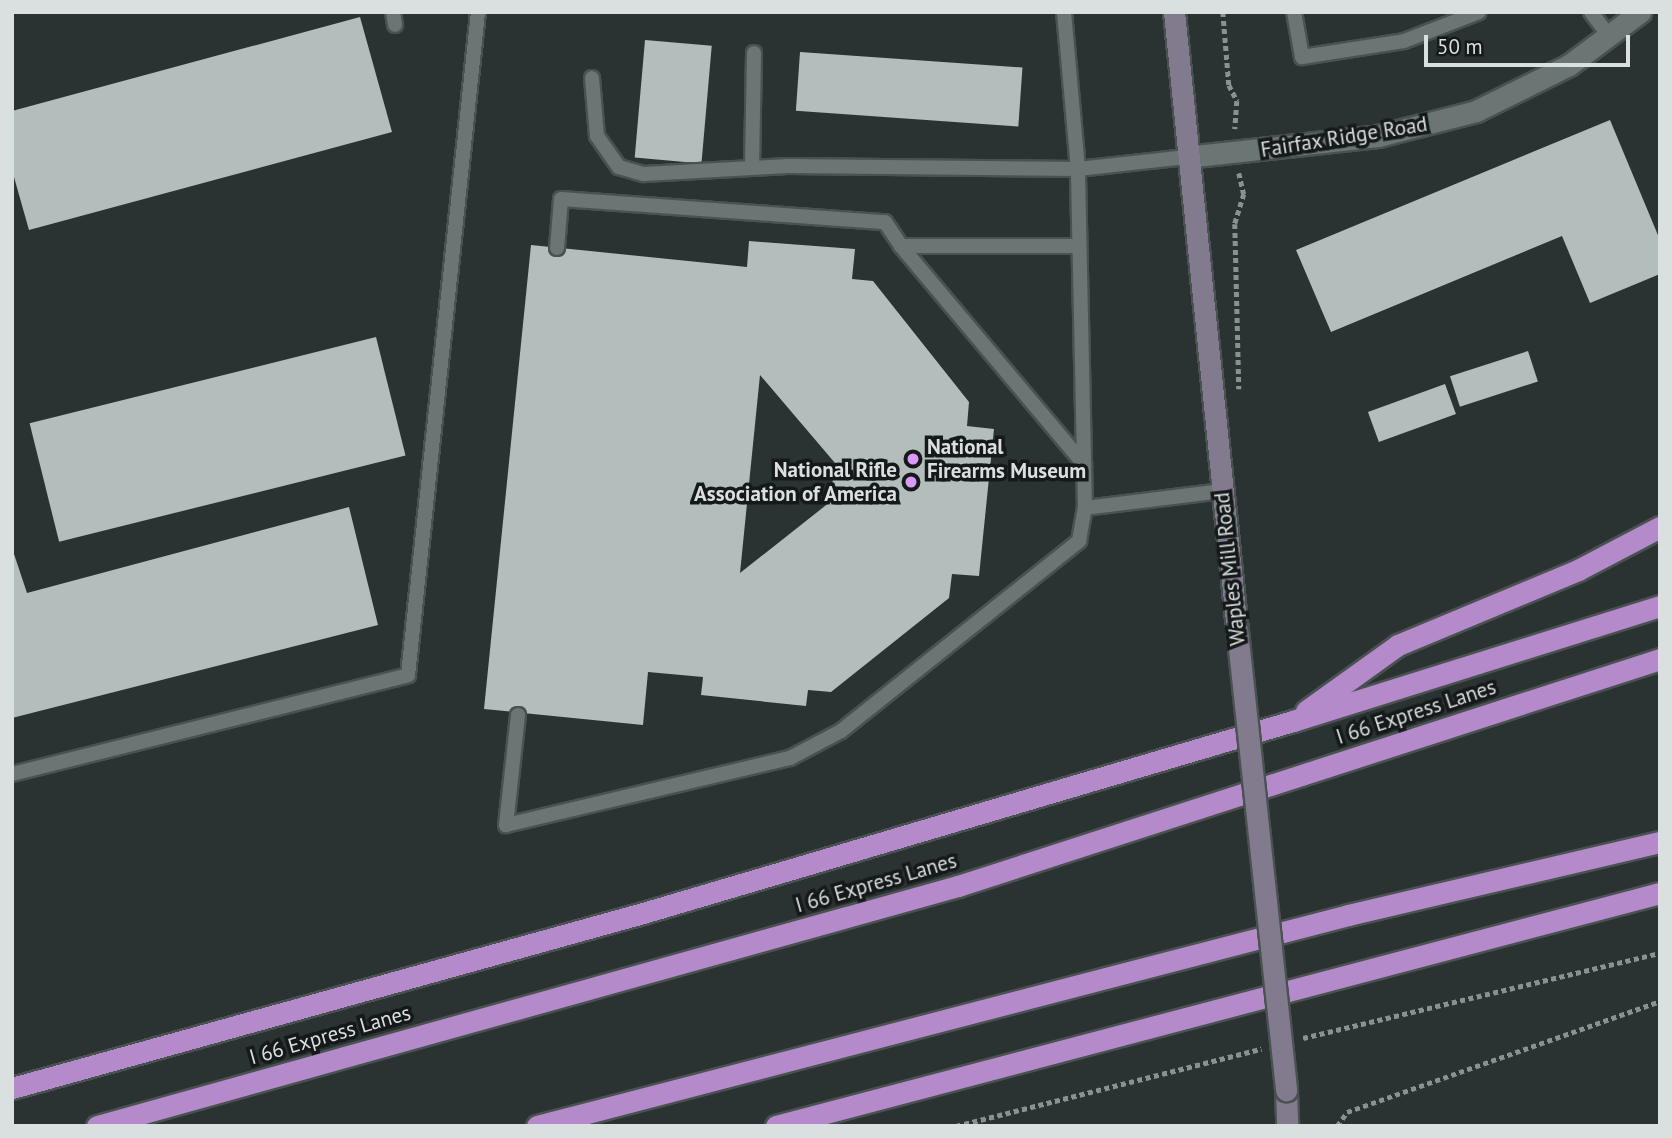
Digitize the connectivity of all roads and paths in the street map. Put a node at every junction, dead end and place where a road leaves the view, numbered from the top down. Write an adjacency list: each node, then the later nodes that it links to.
1 (478, 12): 28 (lane)
2 (1064, 12): 15 (lane)
3 (1174, 12): 13 (main road, Waples Mill Road)
4 (1223, 12): 12 (path)
5 (1294, 12): 6 (lane)
6 (1479, 12)
7 (1591, 12): 9 (lane)
8 (1640, 12): 9 (street, Fairfax Ridge Road)
9 (1610, 37): 12 (street, Fairfax Ridge Road)
10 (754, 53): 14 (lane)
11 (592, 78): 14 (lane)
12 (1237, 152): 13 (street, Fairfax Ridge Road); 19 (path)
13 (1186, 157): 15 (lane); 21 (main road, Waples Mill Road)
14 (752, 168): 15 (lane)
15 (1078, 169): 17 (lane)
16 (901, 246): 17 (lane); 18 (lane); 20 (lane)
17 (1078, 246): 20 (lane)
18 (557, 248)
19 (1240, 402)
20 (1084, 464): 22 (lane)
21 (1221, 491): 22 (lane); 36 (main road, Waples Mill Road, bridge)
22 (1085, 508): 26 (lane)
23 (1660, 527): 27 (highway)
24 (1660, 606): 27 (highway)
25 (1660, 659): 33 (highway, I 66 Express Lanes)
26 (518, 715)
27 (1293, 721): 32 (highway)
28 (12, 774)
29 (1660, 840): 34 (highway)
30 (1660, 893): 35 (highway)
31 (1660, 1001): 37 (path)
32 (12, 1088)
33 (97, 1126)
34 (537, 1126)
35 (776, 1126)
36 (1287, 1126)
37 (1337, 1126)

